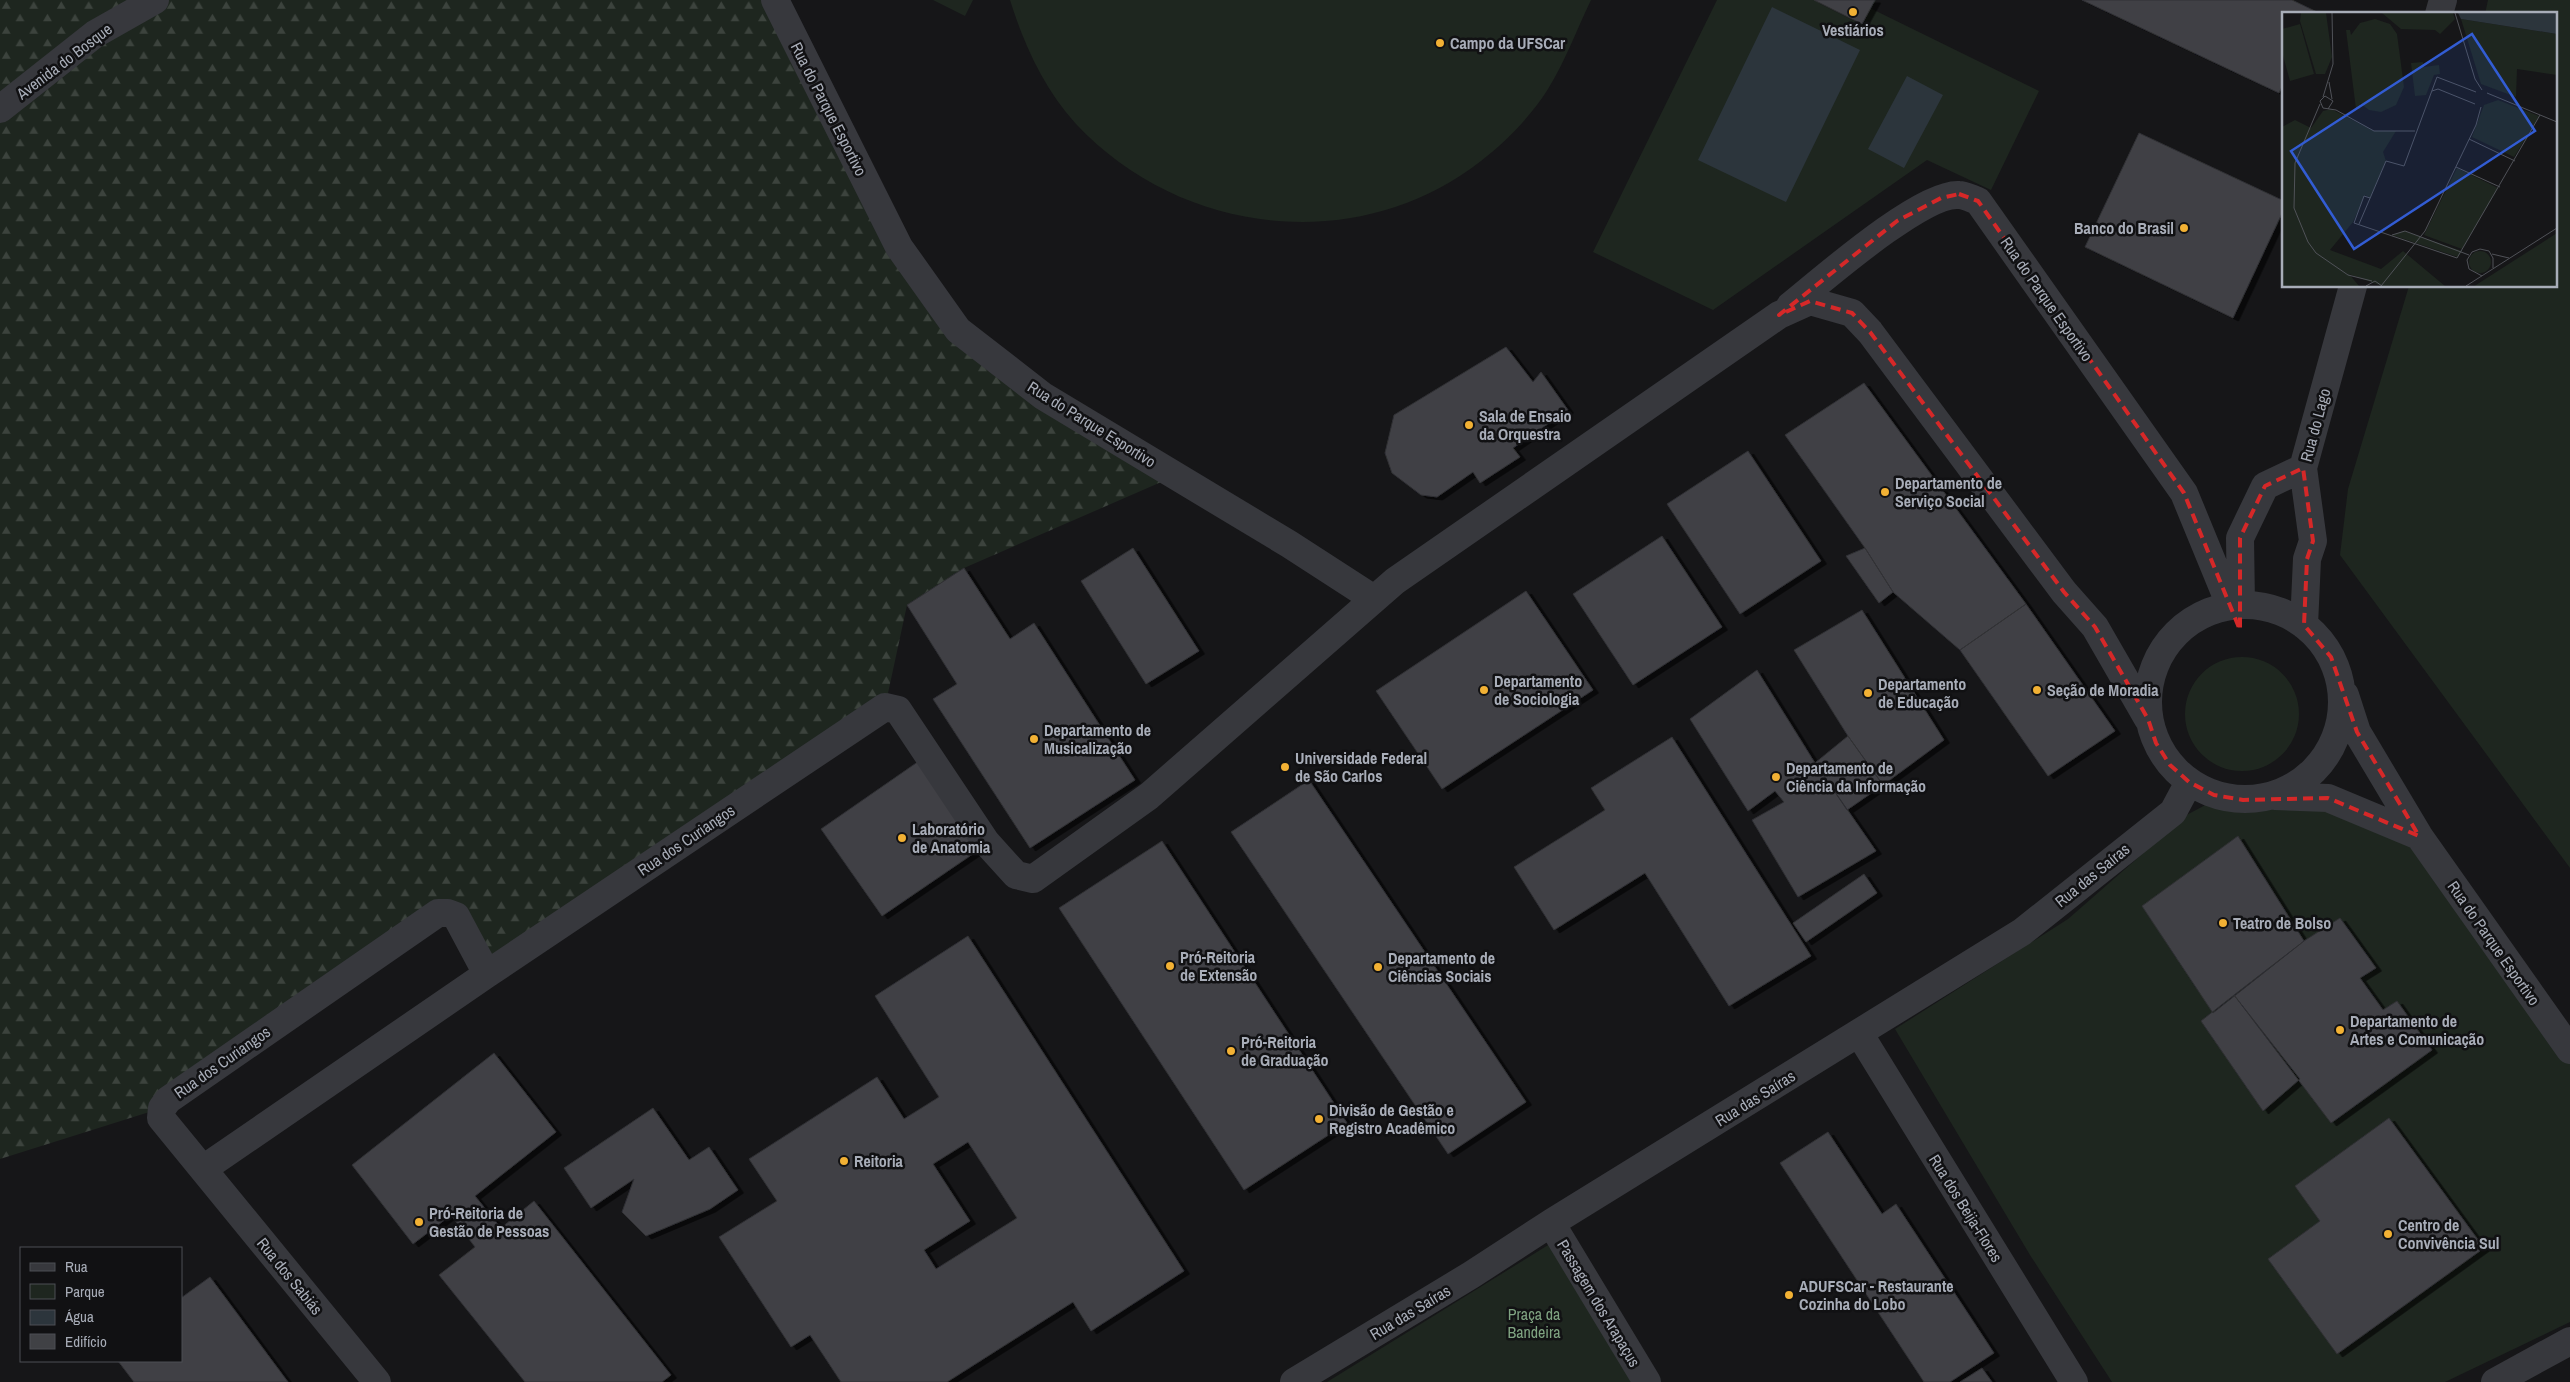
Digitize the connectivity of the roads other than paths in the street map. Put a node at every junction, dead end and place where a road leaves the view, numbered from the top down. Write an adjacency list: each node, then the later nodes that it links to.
1 (155, 0): 3 (street, Avenida do Bosque)
2 (774, 0): 7 (street, Rua do Parque Esportivo)
3 (0, 109)
4 (2353, 288): 6 (street, Rua do Lago)
5 (1779, 315): 7 (street); 8 (street, Rua do Parque Esportivo); 11 (street)
6 (2303, 468): 8 (street); 9 (street, Rua do Lago)
7 (1374, 599): 15 (street, Rua dos Curiangos)
8 (2236, 605): 9 (street, Rua do Parque Esportivo); 11 (street)
9 (2304, 625): 10 (street, Rua do Parque Esportivo)
10 (2341, 684): 13 (street); 14 (street, Rua do Parque Esportivo)
11 (2148, 719): 12 (street)
12 (2189, 782): 13 (street); 16 (street, Rua das Saíras)
13 (2272, 796): 14 (street)
14 (2419, 836): 17 (street, Rua do Parque Esportivo)
15 (487, 974): 18 (street, Rua dos Curiangos); 18 (street, Rua dos Curiangos)
16 (1859, 1034): 19 (street, Rua das Saíras); 24 (street, Rua dos Beija-Flores)
17 (2570, 1050)
18 (203, 1169): 21 (street, Rua dos Sabiás)
19 (1550, 1223): 22 (street, Rua das Saíras); 23 (street, Passagem dos Arapaçus)
20 (2570, 1341): 25 (street)
21 (376, 1382)
22 (1294, 1382)
23 (1647, 1382)
24 (2074, 1382)
25 (2495, 1382)

